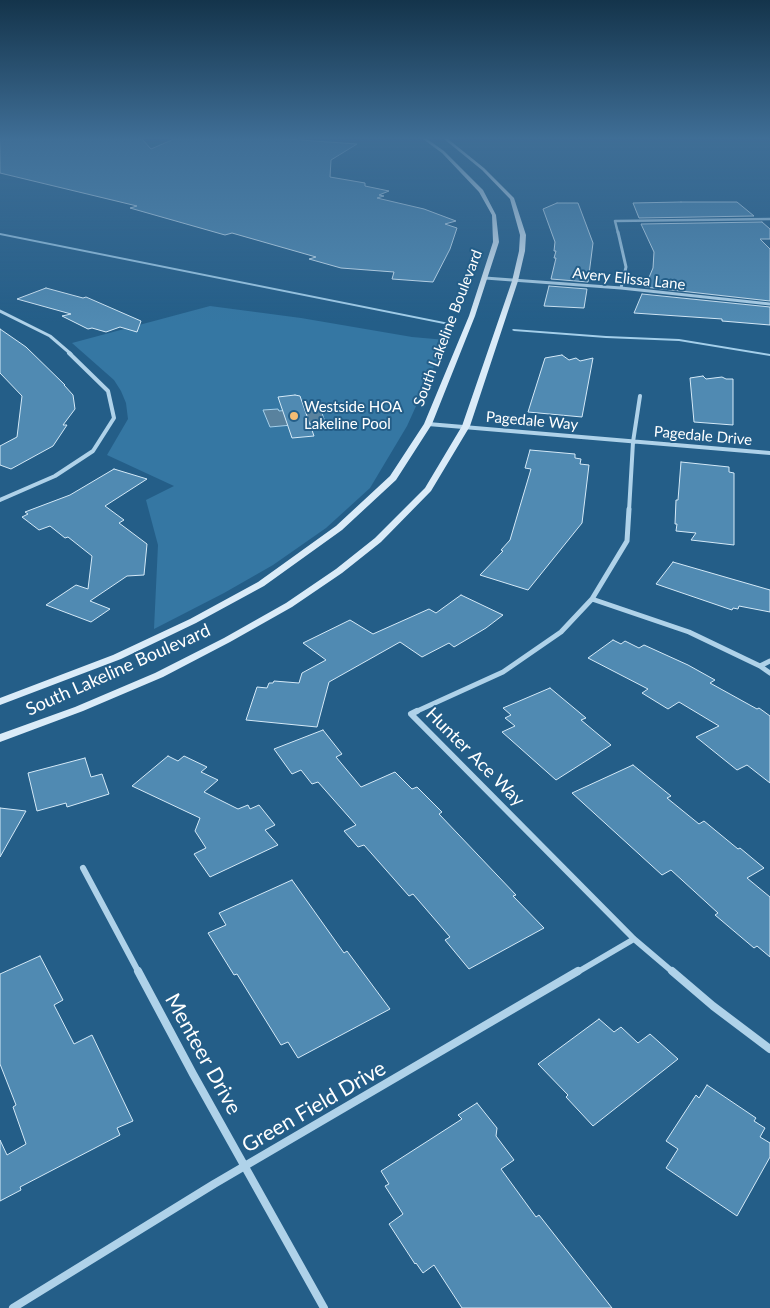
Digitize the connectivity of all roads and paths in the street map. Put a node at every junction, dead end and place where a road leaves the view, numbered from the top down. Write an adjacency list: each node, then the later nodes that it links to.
1 (488, 200): 4 (main road, South Lakeline Boulevard)
2 (512, 200): 5 (main road, South Lakeline Boulevard)
3 (770, 219): 6 (street)
4 (485, 278): 5 (street, Avery Elissa Lane); 10 (main road, South Lakeline Boulevard)
5 (515, 281): 6 (street, Avery Elissa Lane); 11 (main road, South Lakeline Boulevard)
6 (621, 288): 7 (street, Avery Elissa Lane)
7 (770, 304)
8 (0, 311): 14 (street)
9 (640, 396): 12 (street, Hunter Ace Way)
10 (428, 424): 11 (street, Pagedale Way); 19 (main road, South Lakeline Boulevard)
11 (466, 426): 12 (street, Pagedale Way); 20 (main road, South Lakeline Boulevard)
12 (634, 442): 13 (street, Pagedale Drive); 15 (street, Hunter Ace Way)
13 (770, 453)
14 (0, 500)
15 (592, 599): 17 (street); 22 (street, Hunter Ace Way)
16 (770, 661): 17 (street)
17 (760, 666): 18 (street)
18 (770, 673)
19 (0, 702)
20 (0, 738)
21 (83, 868): 24 (street, Menteer Drive)
22 (634, 939): 23 (street, Hunter Ace Way); 24 (street, Green Field Drive)
23 (770, 1049)
24 (246, 1167): 25 (street, Green Field Drive); 26 (street, Menteer Drive)
25 (13, 1308)
26 (324, 1308)

